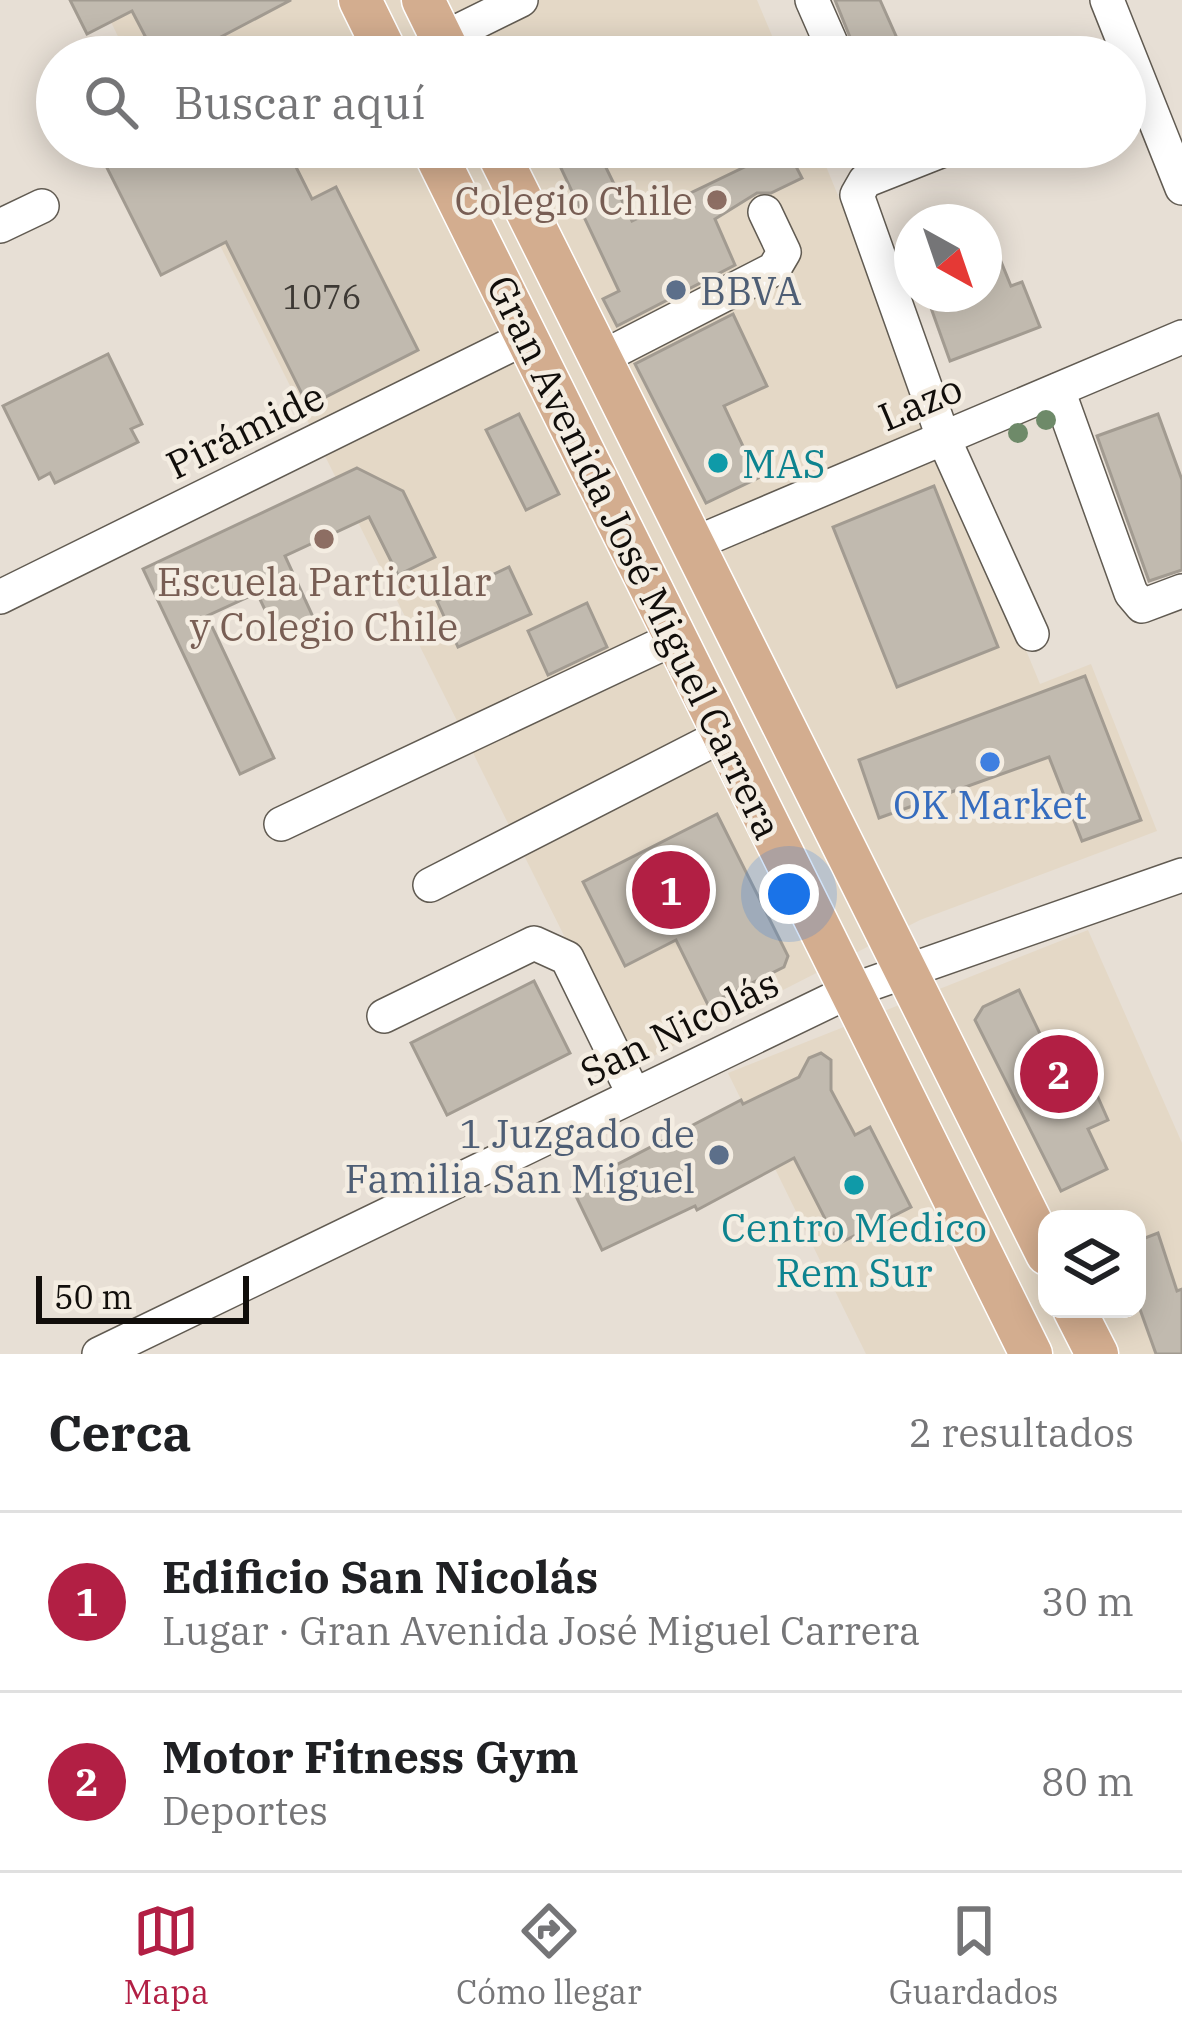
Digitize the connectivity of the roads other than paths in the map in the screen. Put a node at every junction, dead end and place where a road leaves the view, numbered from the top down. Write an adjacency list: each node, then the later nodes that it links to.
1 (360, 0): 6 (main road)
2 (423, 0): 7 (main road)
3 (520, 0): 8 (street)
4 (812, 0): 9 (street)
5 (1108, 0): 10 (street)
6 (378, 36)
7 (441, 36)
8 (465, 36)
9 (827, 36)
10 (1122, 36)
11 (1146, 97): 15 (street)
12 (442, 168): 21 (main road, Gran Avenida José Miguel Carrera)
13 (505, 168): 19 (main road, Gran Avenida José Miguel Carrera)
14 (898, 168): 24 (street)
15 (1182, 188)
16 (42, 206): 18 (street)
17 (764, 212): 22 (street)
18 (0, 226)
19 (570, 300): 21 (main road); 22 (main road, Gran Avenida José Miguel Carrera)
20 (1182, 337): 23 (street, Lazo)
21 (527, 338): 27 (street, Pirámide); 29 (main road, Gran Avenida José Miguel Carrera)
22 (599, 359): 25 (main road, Gran Avenida José Miguel Carrera)
23 (1058, 390): 24 (street, Lazo); 26 (street)
24 (943, 437): 25 (street, Lazo); 28 (street)
25 (691, 545): 34 (main road, Gran Avenida José Miguel Carrera)
26 (1182, 591)
27 (0, 597)
28 (1032, 634)
29 (675, 638): 30 (main road, Gran Avenida José Miguel Carrera); 31 (street)
30 (723, 735): 33 (street); 35 (main road, Gran Avenida José Miguel Carrera)
31 (281, 824)
32 (1182, 875): 34 (street, San Nicolás)
33 (430, 885)
34 (904, 970): 35 (street, San Nicolás); 38 (main road, Gran Avenida José Miguel Carrera)
35 (850, 991): 37 (street, San Nicolás); 41 (main road, Gran Avenida José Miguel Carrera)
36 (384, 1016): 37 (street)
37 (634, 1095): 40 (street, San Nicolás)
38 (1038, 1236)
39 (1079, 1318): 42 (main road)
40 (99, 1354)
41 (1031, 1354)
42 (1097, 1354)

